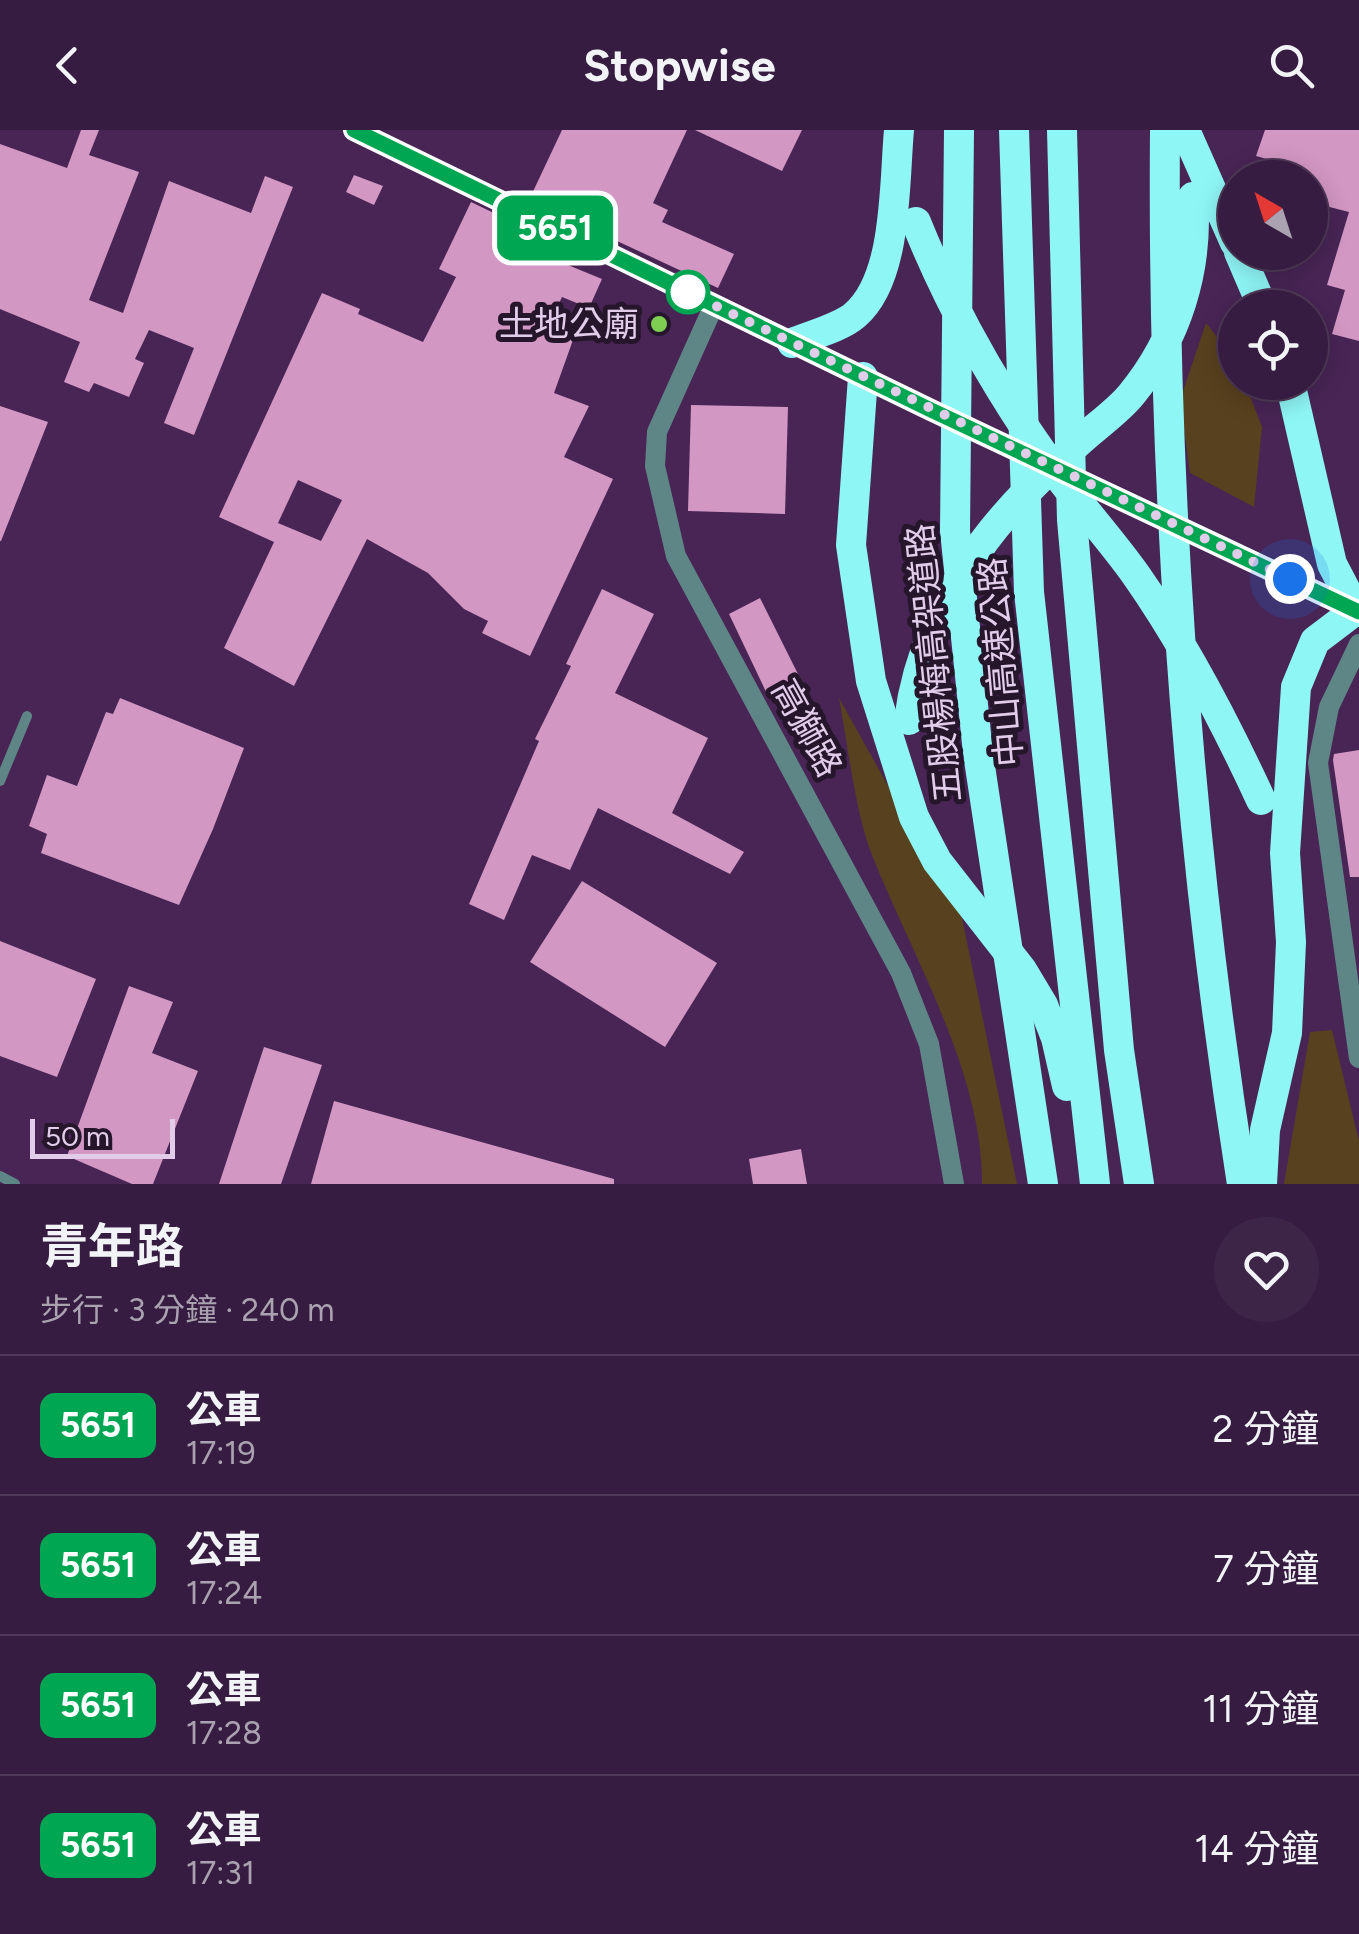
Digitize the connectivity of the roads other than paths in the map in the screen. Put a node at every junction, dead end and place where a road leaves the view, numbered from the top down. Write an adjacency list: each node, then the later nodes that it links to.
1 (354, 130): 8 (street)
2 (900, 130): 9 (highway); 12 (highway, bridge)
3 (959, 130): 23 (highway, 五股楊梅高架道路, bridge)
4 (1014, 130): 24 (highway, 中山高速公路)
5 (1062, 130): 25 (highway)
6 (1179, 132): 7 (highway); 12 (highway, bridge); 26 (highway, bridge)
7 (1218, 209)
8 (714, 305): 9 (street); 22 (street, 高獅路)
9 (792, 343): 10 (street)
10 (862, 377): 12 (street, bridge); 16 (highway)
11 (1294, 400): 13 (highway)
12 (1052, 466): 13 (street, bridge); 16 (highway, bridge); 18 (highway, bridge)
13 (1357, 611): 18 (highway)
14 (1359, 644): 19 (street)
15 (26, 716): 17 (lane)
16 (901, 776): 24 (highway)
17 (0, 781)
18 (1285, 853): 27 (highway)
19 (1359, 1058)
20 (0, 1176): 21 (lane)
21 (15, 1184)
22 (954, 1184)
23 (1043, 1184)
24 (1091, 1184)
25 (1139, 1184)
26 (1242, 1184)
27 (1262, 1184)

